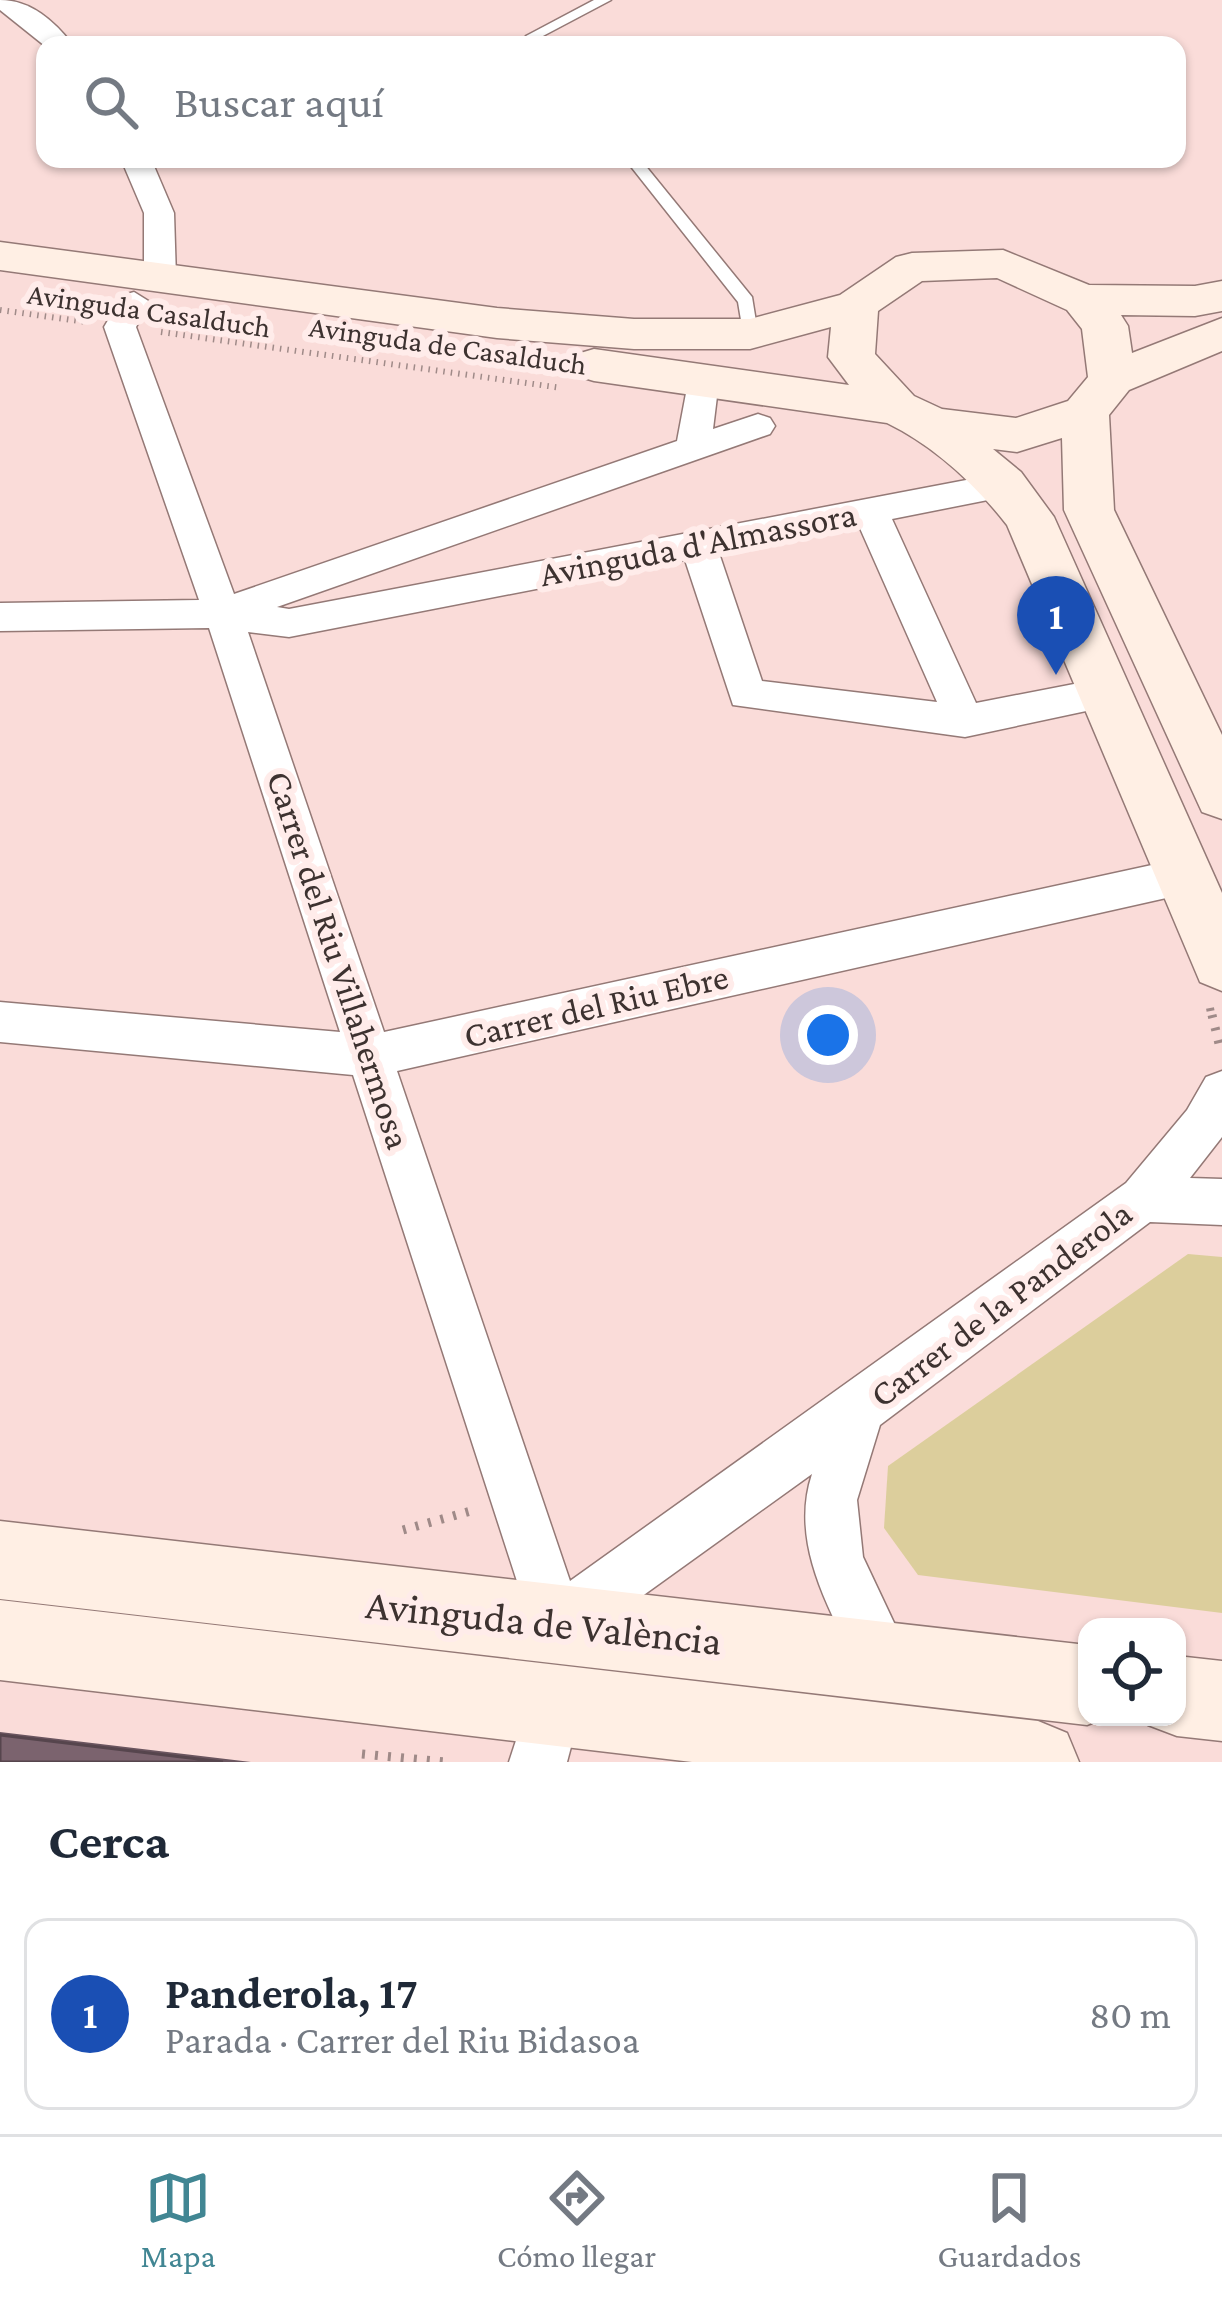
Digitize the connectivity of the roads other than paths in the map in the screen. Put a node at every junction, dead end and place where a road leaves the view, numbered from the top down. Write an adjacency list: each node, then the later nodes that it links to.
1 (2, 0): 3 (street)
2 (604, 0): 4 (lane)
3 (50, 36)
4 (533, 36)
5 (140, 168): 11 (street, Carrer del Riu Villahermosa)
6 (639, 168): 14 (lane)
7 (0, 256): 11 (main road, Avinguda de Casalduch)
8 (0, 284): 11 (main road, Avinguda de Casalduch)
9 (1222, 296): 10 (main road)
10 (1083, 300): 12 (main road); 16 (main road)
11 (138, 302): 14 (main road, Avinguda de Casalduch); 15 (main road, Avinguda de Casalduch); 25 (street, Carrer del Riu Villahermosa)
12 (856, 305): 14 (main road, Avinguda de Casalduch); 17 (main road)
13 (1222, 333): 16 (main road)
14 (750, 334)
15 (702, 380): 17 (main road, Avinguda de Casalduch); 19 (street)
16 (1099, 396): 17 (main road); 29 (main road)
17 (915, 417): 20 (main road)
18 (758, 426): 19 (street, Avinguda d'Almassora)
19 (693, 449): 23 (street, Avinguda d'Almassora)
20 (1004, 484): 21 (street, Avinguda d'Almassora); 27 (main road)
21 (870, 510): 22 (street, Avinguda d'Almassora); 28 (street)
22 (698, 544): 24 (street, Avinguda d'Almassora); 28 (street)
23 (378, 556): 24 (street); 25 (street, Avinguda d'Almassora)
24 (393, 603): 25 (street, Avinguda d'Almassora)
25 (223, 614): 26 (street, Avinguda d'Almassora); 33 (street, Carrer del Riu Villahermosa)
26 (0, 617)
27 (1105, 693): 28 (street); 30 (main road)
28 (965, 721)
29 (1222, 795)
30 (1184, 876): 31 (main road); 33 (street, Carrer del Riu Ebre)
31 (1222, 963)
32 (0, 1022): 33 (street, Carrer del Riu Ebre)
33 (371, 1056): 39 (street, Carrer del Riu Villahermosa)
34 (1222, 1092): 35 (street, Carrer de la Panderola)
35 (1143, 1198): 36 (street, Carrer de la Panderola); 37 (street, Carrer de la Panderola)
36 (1222, 1202)
37 (859, 1409): 39 (street, Carrer de la Panderola); 41 (street, Carrer de la Panderola)
38 (0, 1559): 39 (main road, Avinguda de València)
39 (557, 1623): 41 (main road, Avinguda de València)
40 (0, 1640): 45 (main road)
41 (884, 1660): 42 (main road, Avinguda de València)
42 (1078, 1684)
43 (1186, 1697): 44 (main road)
44 (1222, 1701)
45 (546, 1733): 46 (main road)
46 (1038, 1762)

